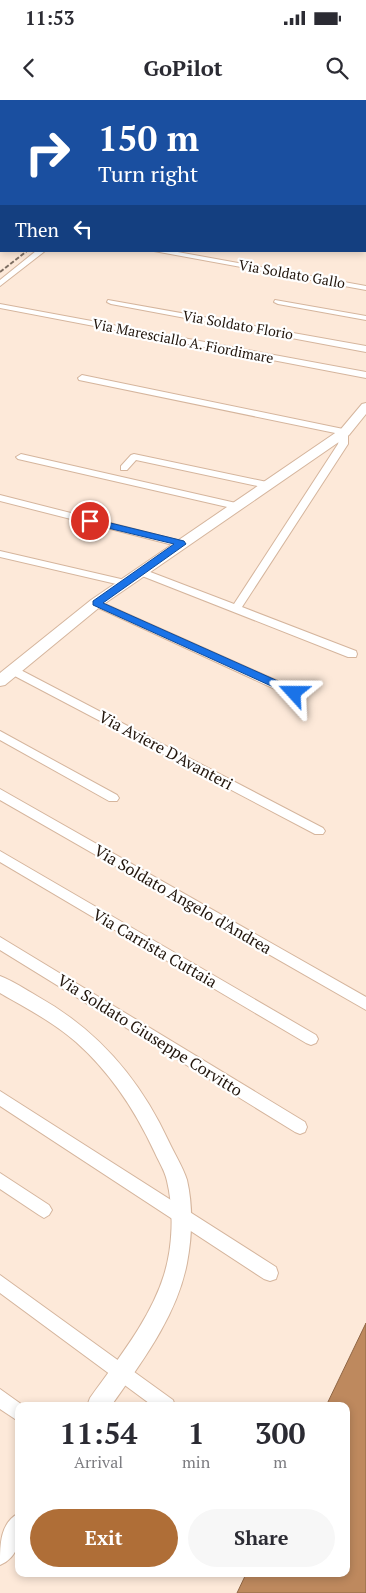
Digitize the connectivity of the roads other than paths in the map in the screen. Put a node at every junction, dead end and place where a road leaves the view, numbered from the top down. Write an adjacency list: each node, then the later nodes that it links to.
1 (40, 252): 3 (street)
2 (164, 252): 4 (street, Via Soldato Gallo)
3 (0, 284)
4 (366, 288)
5 (111, 302): 9 (street, Via Soldato Florio)
6 (278, 302): 8 (street)
7 (0, 306): 10 (street, Via Maresciallo A. Fiordimare)
8 (366, 318)
9 (366, 349)
10 (366, 375)
11 (82, 378): 13 (street)
12 (366, 406): 13 (street)
13 (345, 432): 16 (street); 24 (street)
14 (21, 457): 18 (street)
15 (124, 468): 16 (street)
16 (267, 485): 18 (street)
17 (0, 498): 19 (street)
18 (236, 506): 19 (street)
19 (181, 544): 21 (street)
20 (0, 554): 22 (street)
21 (141, 572): 22 (street); 24 (street)
22 (126, 583): 23 (street)
23 (96, 603): 26 (street); 28 (street)
24 (236, 608): 25 (street)
25 (352, 654)
26 (13, 670): 27 (street); 32 (street, Via Aviere D'Avanteri)
27 (0, 682)
28 (294, 693)
29 (0, 734): 31 (street)
30 (0, 794): 36 (street, Via Soldato Angelo d'Andrea)
31 (113, 798)
32 (319, 831)
33 (0, 856): 37 (street, Via Carrista Cuttaia)
34 (0, 943): 39 (street, Via Soldato Giuseppe Corvitto)
35 (0, 984): 42 (street)
36 (366, 1004)
37 (311, 1039)
38 (0, 1098): 42 (street)
39 (300, 1127)
40 (0, 1180): 41 (street)
41 (44, 1210)
42 (180, 1216): 43 (street); 45 (street)
43 (270, 1273)
44 (0, 1283): 45 (street)
45 (121, 1372): 47 (street); 48 (street)
46 (0, 1398): 49 (street)
47 (101, 1402)
48 (162, 1402)
49 (15, 1410)
50 (15, 1531): 51 (street)
51 (0, 1553)

